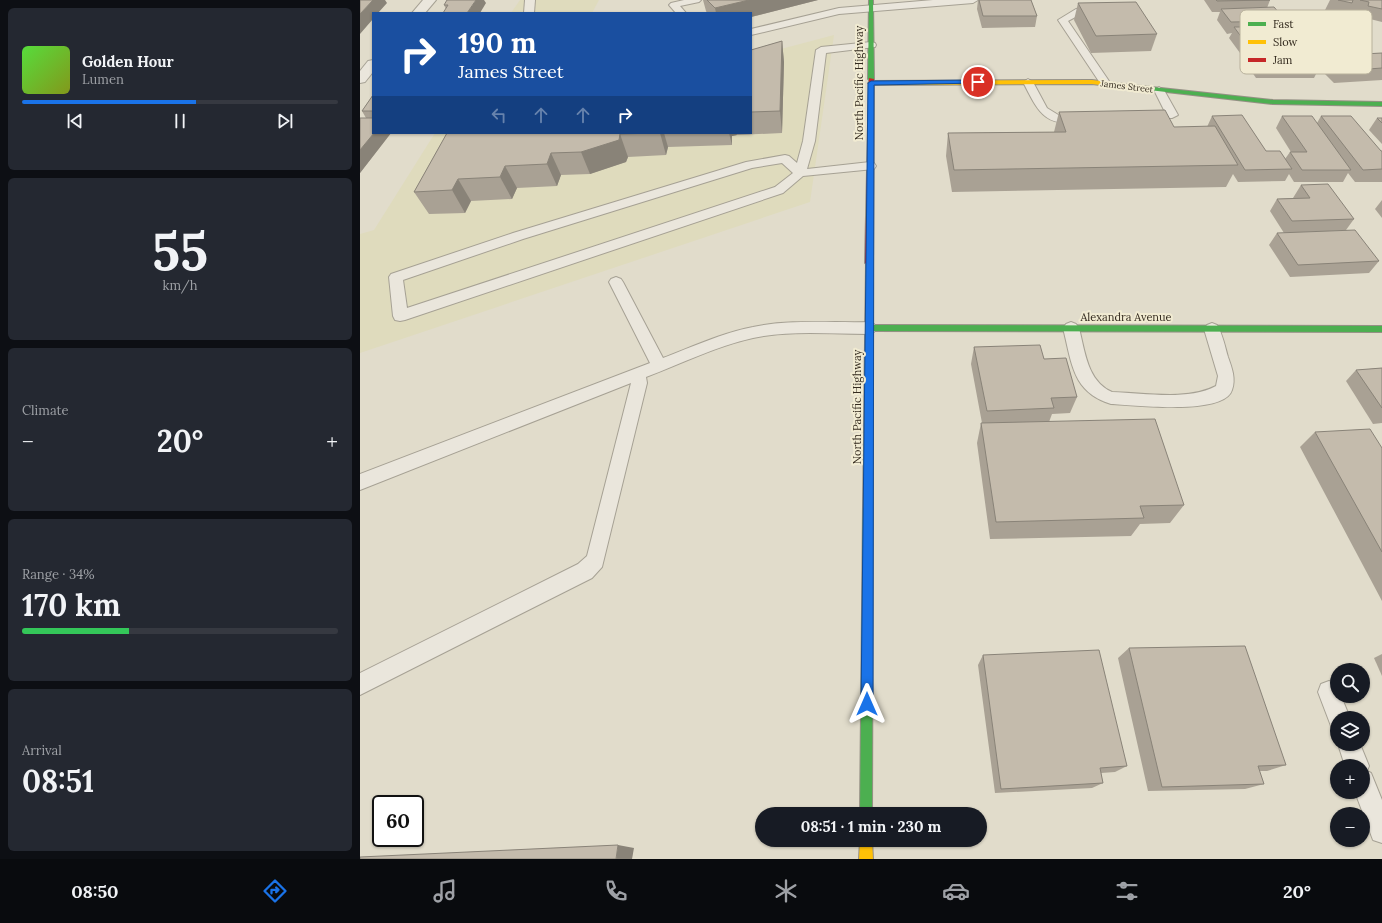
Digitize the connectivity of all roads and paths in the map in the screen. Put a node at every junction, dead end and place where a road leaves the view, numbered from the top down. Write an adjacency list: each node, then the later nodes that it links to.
1 (430, 0): 8 (street)
2 (530, 0): 9 (lane)
3 (696, 0): 5 (lane)
4 (973, 0): 6 (lane)
5 (671, 3): 10 (lane)
6 (871, 6): 11 (lane); 12 (street, North Pacific Highway)
7 (1106, 10): 17 (lane)
8 (419, 12)
9 (529, 12)
10 (680, 12)
11 (752, 32)
12 (871, 45): 16 (street, North Pacific Highway); 23 (lane)
13 (372, 65): 14 (street)
14 (360, 79)
15 (1028, 82): 16 (street, James Street); 17 (street, James Street); 21 (lane)
16 (871, 83): 22 (street, North Pacific Highway)
17 (1106, 84): 18 (street, James Street)
18 (1159, 90): 19 (street, James Street); 20 (lane)
19 (1382, 104)
20 (1134, 116)
21 (1088, 118)
22 (870, 166): 23 (lane); 25 (street, North Pacific Highway)
23 (800, 173): 23 (lane)
24 (616, 282): 29 (lane)
25 (869, 328): 26 (street, Alexandra Avenue); 29 (lane); 36 (street, North Pacific Highway)
26 (1071, 328): 27 (street, Alexandra Avenue); 27 (lane)
27 (1212, 329): 28 (street, Alexandra Avenue)
28 (1382, 329)
29 (659, 366): 30 (lane)
30 (638, 374): 31 (lane); 32 (lane)
31 (360, 482)
32 (360, 684)
33 (1329, 692): 34 (lane)
34 (1336, 711)
35 (1370, 799): 37 (lane)
36 (866, 807)
37 (1382, 831)
38 (866, 847): 39 (street)
39 (866, 859)

